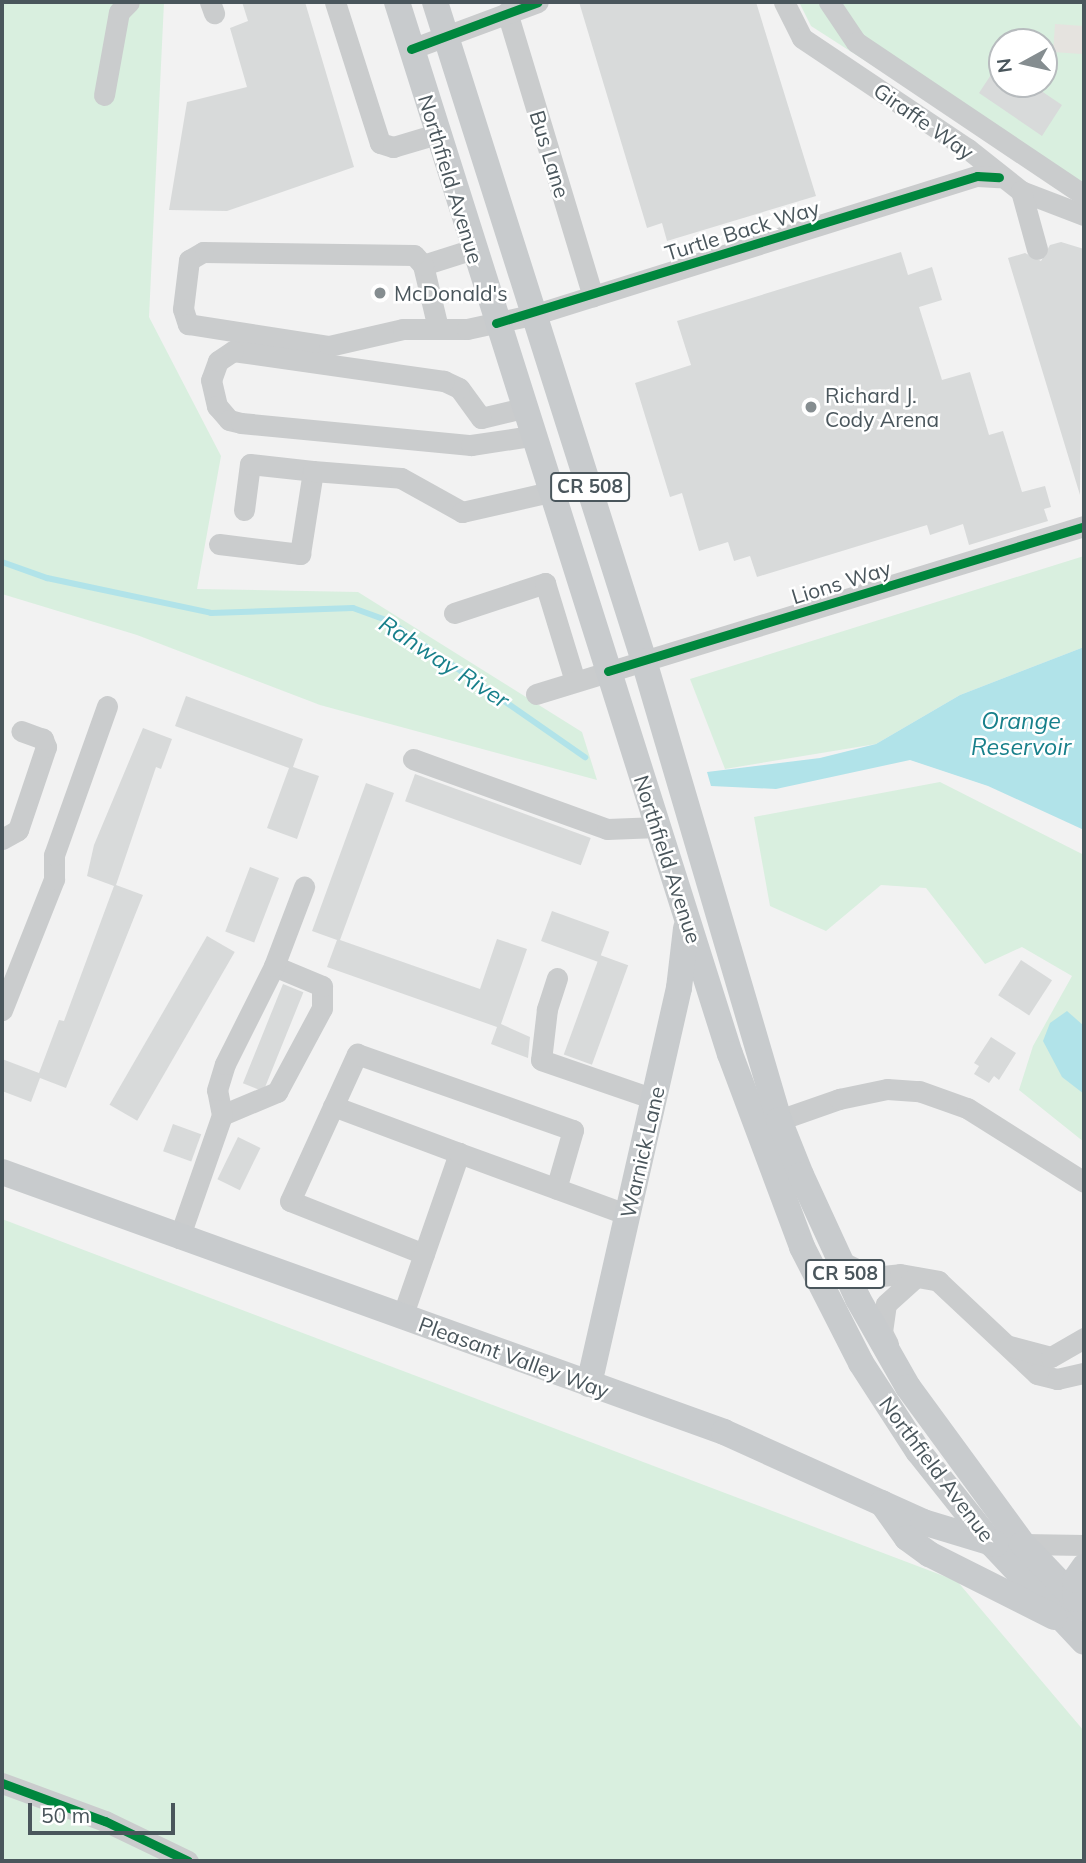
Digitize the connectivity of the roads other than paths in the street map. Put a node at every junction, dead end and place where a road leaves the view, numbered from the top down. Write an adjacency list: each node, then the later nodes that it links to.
1 (129, 2): 11 (street)
2 (335, 2): 12 (street)
3 (397, 2): 10 (main road, Northfield Avenue / CR 508)
4 (435, 2): 9 (main road, Northfield Avenue / CR 508)
5 (538, 2): 8 (street)
6 (784, 2): 13 (street, Giraffe Way)
7 (829, 2): 15 (street)
8 (507, 12): 9 (street); 20 (street, Bus Lane)
9 (445, 35): 10 (street); 21 (main road, Northfield Avenue / CR 508)
10 (411, 50): 12 (main road, Northfield Avenue / CR 508)
11 (104, 95)
12 (437, 134): 17 (main road, Northfield Avenue / CR 508)
13 (999, 177): 14 (street, Giraffe Way); 20 (street, Turtle Back Way)
14 (1021, 191): 16 (street, Giraffe Way); 18 (street)
15 (1084, 195)
16 (1084, 215)
17 (472, 248): 19 (street); 22 (main road, Northfield Avenue / CR 508)
18 (1037, 249)
19 (423, 265): 23 (street); 23 (street, Turtle Back Way)
20 (593, 296): 21 (street, Turtle Back Way)
21 (536, 314): 22 (street, Turtle Back Way); 34 (main road, Northfield Avenue / CR 508)
22 (496, 323): 23 (street, Turtle Back Way); 24 (main road, Northfield Avenue / CR 508)
23 (438, 328)
24 (523, 408): 25 (street); 26 (main road, Northfield Avenue / CR 508)
25 (477, 416): 27 (street); 27 (street)
26 (531, 436): 27 (street); 29 (main road, Northfield Avenue / CR 508)
27 (461, 444)
28 (313, 471): 29 (street); 30 (street); 32 (street)
29 (550, 492): 35 (main road, Northfield Avenue / CR 508)
30 (244, 510)
31 (1084, 526): 34 (street, Lions Way)
32 (219, 544)
33 (454, 613): 36 (street)
34 (644, 661): 35 (street, Lions Way); 46 (main road, Northfield Avenue / CR 508)
35 (608, 671): 36 (street, Lions Way); 41 (main road, Northfield Avenue / CR 508)
36 (575, 681): 37 (street, Lions Way)
37 (536, 694)
38 (107, 706): 49 (street)
39 (22, 731): 42 (street)
40 (413, 759): 41 (street)
41 (657, 827): 44 (main road, Northfield Avenue / CR 508)
42 (2, 839)
43 (304, 887): 45 (street)
44 (687, 919): 48 (main road, Northfield Avenue / CR 508); 50 (main road, Warnick Lane)
45 (274, 966): 52 (street); 52 (street)
46 (735, 970): 48 (main road); 53 (main road, Northfield Avenue / CR 508)
47 (557, 978): 50 (street)
48 (707, 979): 70 (main road, Northfield Avenue / CR 508)
49 (2, 1010)
50 (654, 1099): 58 (main road, Warnick Lane)
51 (333, 1106): 54 (street); 57 (street); 60 (street)
52 (222, 1115): 59 (street)
53 (779, 1120): 56 (street); 61 (main road, Northfield Avenue / CR 508)
54 (459, 1153): 57 (street); 60 (street)
55 (2, 1172): 59 (main road, Pleasant Valley Way)
56 (1084, 1182)
57 (556, 1189): 58 (street)
58 (628, 1215): 67 (main road, Warnick Lane)
59 (179, 1238): 63 (main road, Pleasant Valley Way)
60 (424, 1254): 63 (street)
61 (838, 1260): 62 (street); 68 (main road, Northfield Avenue / CR 508)
62 (916, 1277): 65 (street); 68 (street)
63 (402, 1317): 67 (main road, Pleasant Valley Way)
64 (1084, 1338): 65 (street)
65 (1007, 1345): 66 (street)
66 (1084, 1373)
67 (589, 1384): 69 (main road, Pleasant Valley Way)
68 (908, 1387): 71 (main road, Northfield Avenue / CR 508)
69 (881, 1502): 70 (main road, Pleasant Valley Way); 74 (main road)
70 (992, 1544): 71 (main road, Pleasant Valley Way); 74 (main road, Northfield Avenue / CR 508)
71 (1023, 1544): 72 (street); 74 (main road, Northfield Avenue / CR 508)
72 (1084, 1545)
73 (1084, 1567): 74 (main road)
74 (1078, 1618)
75 (2, 1783): 76 (street)
76 (188, 1861)

